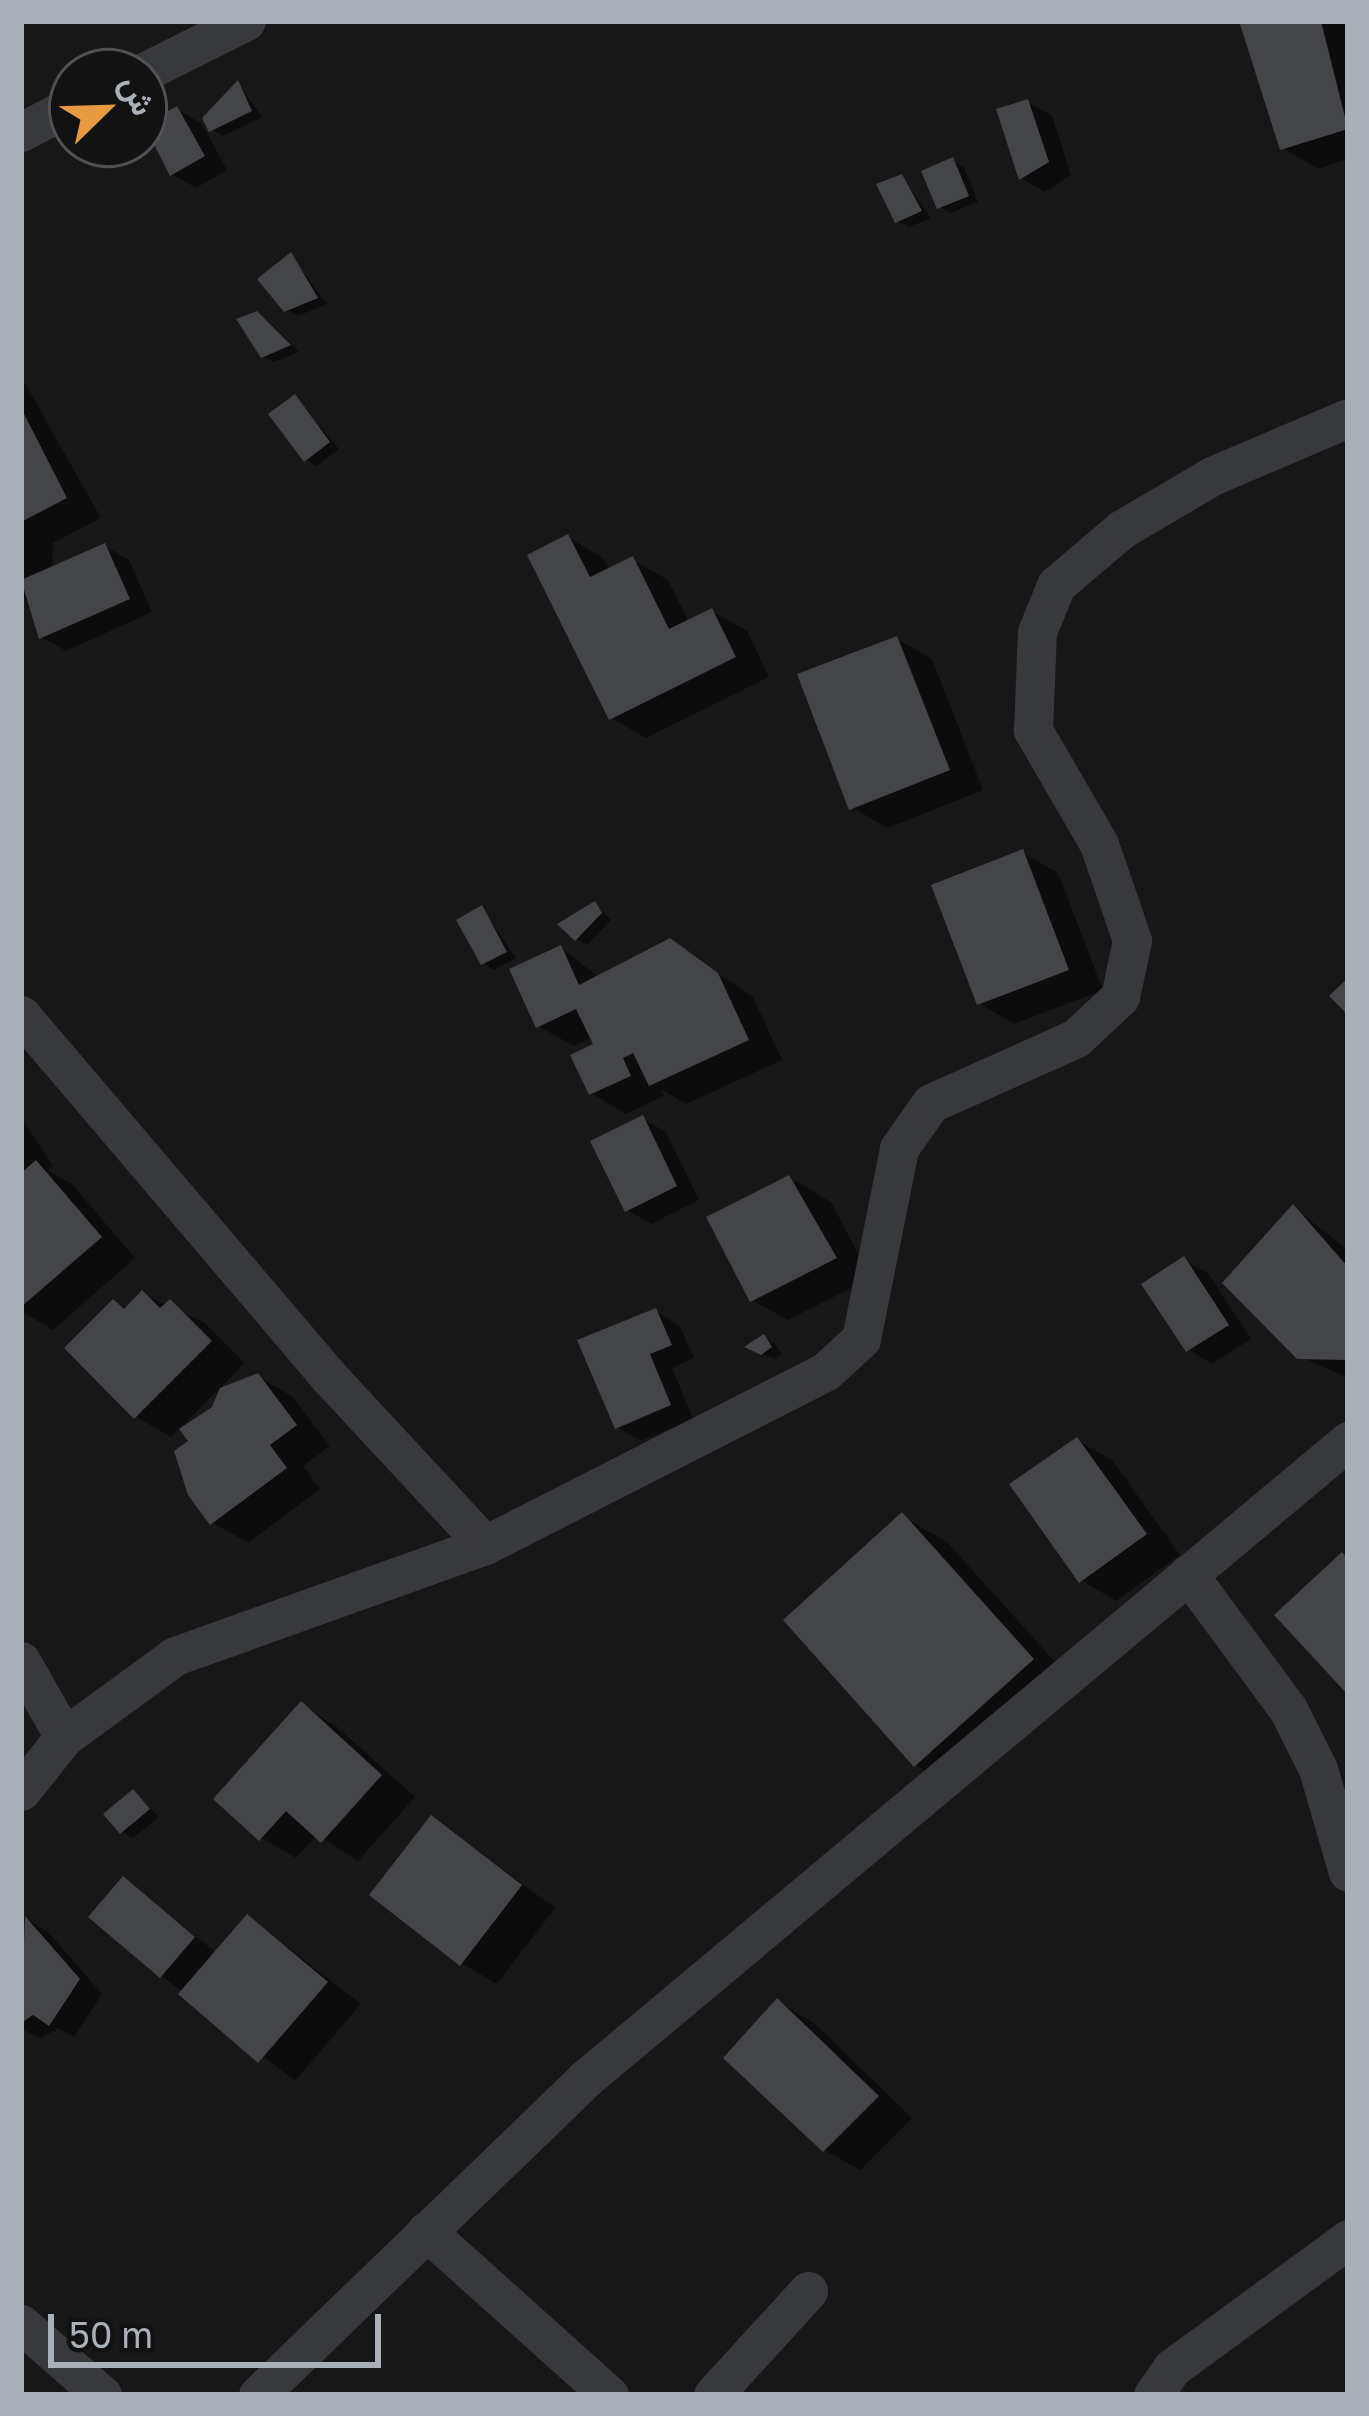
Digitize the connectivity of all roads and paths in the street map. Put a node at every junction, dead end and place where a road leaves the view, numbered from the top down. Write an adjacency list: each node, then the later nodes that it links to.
1 (246, 21): 2 (street)
2 (168, 61)
3 (48, 118): 4 (street)
4 (21, 132)
5 (1348, 418): 8 (street)
6 (21, 1015): 8 (street)
7 (1348, 1441): 9 (street)
8 (485, 1545): 11 (street)
9 (1189, 1574): 13 (street); 14 (street)
10 (21, 1661): 11 (street)
11 (64, 1737): 12 (street)
12 (21, 1791)
13 (1348, 1871)
14 (426, 2231): 19 (street); 20 (street)
15 (1348, 2239): 22 (street)
16 (808, 2291): 21 (street)
17 (21, 2324): 18 (street)
18 (102, 2395)
19 (258, 2395)
20 (610, 2395)
21 (713, 2395)
22 (1153, 2395)

